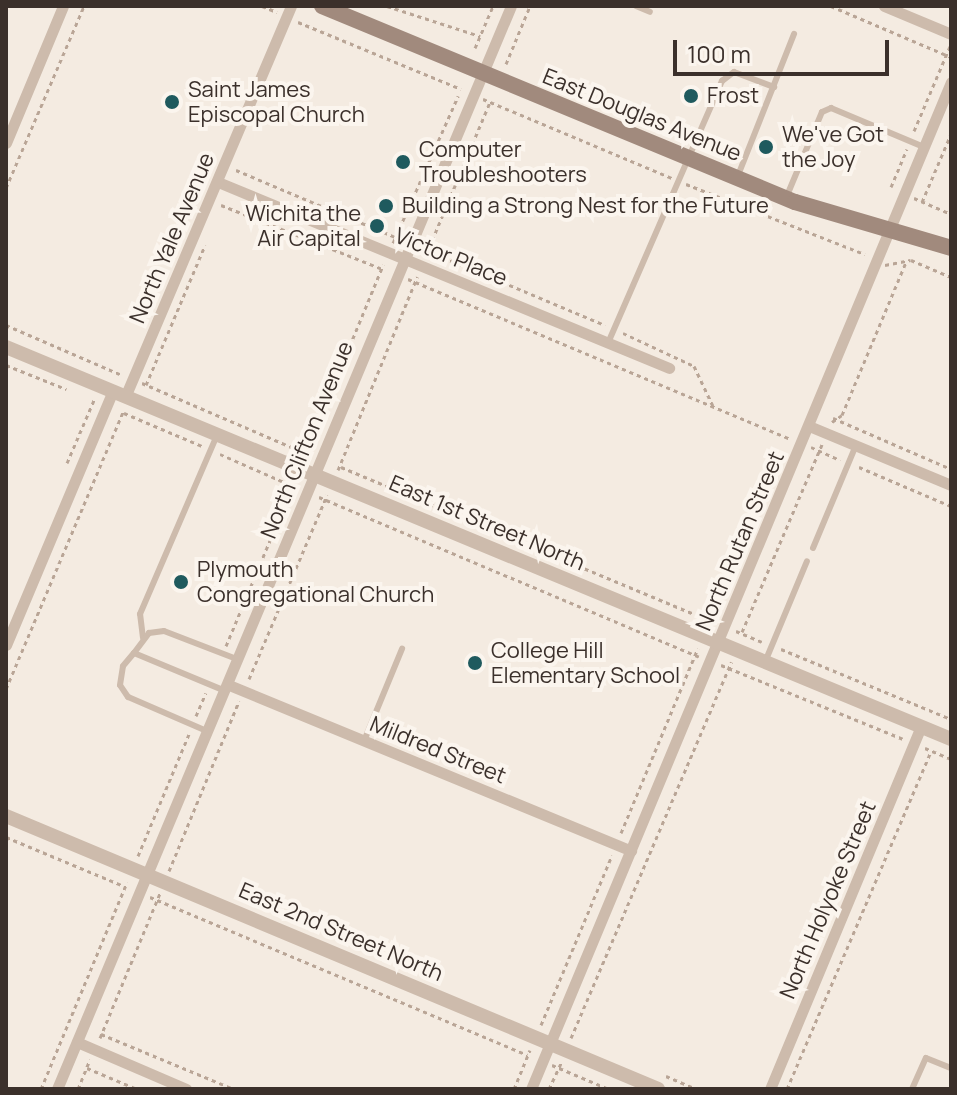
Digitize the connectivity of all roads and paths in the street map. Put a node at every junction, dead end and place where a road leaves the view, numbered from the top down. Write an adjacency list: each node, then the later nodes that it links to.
1 (63, 6): 31 (street)
2 (84, 6): 39 (path)
3 (262, 6): 12 (path)
4 (322, 6): 23 (main road, East Douglas Avenue)
5 (387, 6): 18 (path)
6 (493, 6): 18 (path)
7 (511, 6): 23 (street, North Clifton Avenue)
8 (530, 6): 22 (path)
9 (636, 6): 14 (lane)
10 (831, 6): 21 (path)
11 (884, 6): 17 (street)
12 (274, 11): 13 (path); 15 (path)
13 (289, 11): 26 (path); 37 (street, North Yale Avenue)
14 (650, 12)
15 (268, 26)
16 (794, 34): 25 (lane)
17 (951, 34)
18 (480, 36): 20 (path)
19 (951, 42): 21 (path)
20 (475, 48)
21 (948, 56): 30 (path)
22 (506, 64)
23 (484, 73): 27 (street, North Clifton Avenue); 33 (main road, East Douglas Avenue)
24 (951, 82): 32 (street, North Rutan Street)
25 (774, 87): 33 (lane); 35 (lane)
26 (461, 89): 27 (path); 46 (path)
27 (475, 95): 28 (path); 47 (street, North Clifton Avenue)
28 (490, 102): 36 (path); 49 (path)
29 (951, 134): 42 (path)
30 (910, 141): 32 (lane); 38 (path); 41 (lane)
31 (6, 143)
32 (924, 147): 40 (street, North Rutan Street)
33 (684, 156): 35 (main road, East Douglas Avenue); 36 (lane)
34 (236, 170): 46 (path)
35 (737, 178): 41 (main road, East Douglas Avenue)
36 (675, 179): 51 (path); 62 (lane)
37 (218, 182): 50 (street, Victor Place); 68 (street, North Yale Avenue)
38 (891, 187)
39 (6, 188)
40 (905, 193): 42 (path); 45 (street, North Rutan Street)
41 (786, 198): 45 (main road, East Douglas Avenue)
42 (922, 202): 44 (path)
43 (221, 205): 57 (path)
44 (951, 214)
45 (890, 229): 48 (main road, East Douglas Avenue); 53 (street, North Rutan Street)
46 (395, 237): 47 (path); 50 (path)
47 (411, 244): 49 (path); 52 (street, North Clifton Avenue)
48 (951, 248)
49 (427, 251): 55 (path); 62 (path)
50 (389, 253): 52 (street, Victor Place); 57 (path)
51 (865, 254): 53 (path); 56 (path)
52 (404, 259): 55 (street, Victor Place); 58 (street, North Clifton Avenue)
53 (877, 261): 54 (path); 75 (street, North Rutan Street)
54 (906, 262): 59 (path); 73 (path)
55 (421, 266): 60 (path); 63 (street, Victor Place)
56 (859, 268)
57 (381, 269): 58 (path); 84 (path)
58 (398, 275): 60 (path); 85 (street, North Clifton Avenue)
59 (951, 277)
60 (415, 282): 72 (path); 87 (path)
61 (6, 325): 68 (path)
62 (614, 329): 63 (lane); 72 (path)
63 (608, 343): 67 (street, Victor Place)
64 (6, 347): 69 (street, East 1st Street North)
65 (128, 360): 68 (path)
66 (6, 365): 70 (path)
67 (669, 368)
68 (128, 377): 69 (street, North Yale Avenue); 69 (path); 84 (path)
69 (115, 392): 70 (path); 71 (street, North Yale Avenue); 77 (street, East 1st Street North)
70 (94, 400): 71 (path); 89 (path)
71 (107, 406): 81 (path); 106 (street, North Yale Avenue)
72 (713, 406): 78 (path)
73 (833, 418): 76 (path); 88 (path)
74 (793, 426): 78 (path)
75 (809, 426): 76 (street); 79 (street, North Rutan Street)
76 (827, 433): 80 (street); 83 (path)
77 (217, 435): 81 (lane); 90 (street, East 1st Street North)
78 (788, 438): 79 (path); 82 (path)
79 (802, 443): 83 (path); 101 (street, North Rutan Street)
80 (856, 445): 86 (lane); 93 (street)
81 (210, 450): 94 (path); 104 (lane)
82 (782, 451)
83 (819, 451): 86 (path); 102 (path)
84 (306, 453): 85 (path); 90 (path)
85 (321, 459): 87 (path); 90 (street, North Clifton Avenue)
86 (848, 463): 97 (path); 98 (lane)
87 (339, 467): 92 (path); 100 (path)
88 (951, 469)
89 (64, 470)
90 (307, 472): 92 (street, East 1st Street North); 94 (path); 95 (street, North Clifton Avenue)
91 (771, 478): 100 (path)
92 (333, 482): 96 (path); 103 (street, East 1st Street North)
93 (951, 485)
94 (293, 486): 95 (path); 111 (path)
95 (307, 492): 96 (path); 113 (street, North Clifton Avenue)
96 (325, 500): 112 (path); 119 (path)
97 (951, 506)
98 (813, 548)
99 (807, 561): 107 (lane)
100 (710, 621): 101 (path); 103 (path)
101 (725, 627): 102 (path); 105 (street, North Rutan Street)
102 (742, 634): 107 (path); 109 (path)
103 (703, 636): 105 (street, East 1st Street North); 112 (path)
104 (143, 638): 110 (lane); 111 (lane)
105 (719, 643): 109 (street, East 1st Street North); 114 (street, North Rutan Street)
106 (6, 645)
107 (772, 646): 115 (lane); 120 (path)
108 (402, 649): 125 (lane)
109 (736, 650): 115 (street, East 1st Street North); 116 (path)
110 (134, 653): 117 (lane); 121 (lane)
111 (223, 653): 113 (lane)
112 (695, 656): 114 (path); 131 (path)
113 (239, 660): 118 (street, North Clifton Avenue)
114 (711, 661): 116 (path); 132 (street, North Rutan Street)
115 (765, 662): 122 (street, East 1st Street North)
116 (729, 668): 126 (path); 144 (path)
117 (210, 685): 118 (lane); 121 (path)
118 (227, 688): 119 (street, Mildred Street); 123 (street, North Clifton Avenue)
119 (243, 691): 125 (street, Mildred Street); 135 (path)
120 (951, 719)
121 (192, 725): 123 (lane); 133 (path)
122 (921, 727): 124 (street, East 1st Street North); 126 (street, North Holyoke Street)
123 (209, 732): 134 (street, North Clifton Avenue)
124 (951, 739)
125 (364, 741): 131 (street, Mildred Street)
126 (915, 744): 127 (path); 161 (street, North Holyoke Street)
127 (931, 751): 128 (path); 162 (path)
128 (951, 759)
129 (6, 816): 133 (street, East 2nd Street North)
130 (6, 837): 136 (path)
131 (616, 845): 132 (street, Mildred Street); 140 (path)
132 (631, 851): 142 (street, North Rutan Street)
133 (133, 868): 134 (street, East 2nd Street North); 136 (path)
134 (148, 874): 135 (street, East 2nd Street North); 137 (street, North Clifton Avenue)
135 (165, 881): 138 (path); 140 (street, East 2nd Street North)
136 (125, 887): 137 (path); 150 (path)
137 (141, 893): 138 (path); 141 (street, North Clifton Avenue)
138 (157, 900): 139 (path); 145 (path)
139 (101, 1034): 143 (path); 155 (path)
140 (536, 1038): 142 (street, East 2nd Street North); 145 (path)
141 (77, 1042): 143 (street); 151 (street, North Clifton Avenue)
142 (550, 1044): 144 (street, East 2nd Street North); 146 (street, North Rutan Street)
143 (95, 1050): 147 (path); 154 (street)
144 (566, 1050): 148 (path); 160 (street, East 2nd Street North)
145 (528, 1055): 146 (path); 156 (path)
146 (543, 1061): 148 (path); 157 (street, North Rutan Street)
147 (87, 1068): 152 (path); 153 (path)
148 (558, 1068): 158 (path); 159 (path)
149 (951, 1068): 163 (lane)
150 (41, 1089)
151 (57, 1089)
152 (78, 1089)
153 (137, 1089)
154 (186, 1089)
155 (234, 1089)
156 (514, 1089)
157 (531, 1089)
158 (549, 1089)
159 (609, 1089)
160 (658, 1089)
161 (770, 1089)
162 (787, 1089)
163 (912, 1089)

